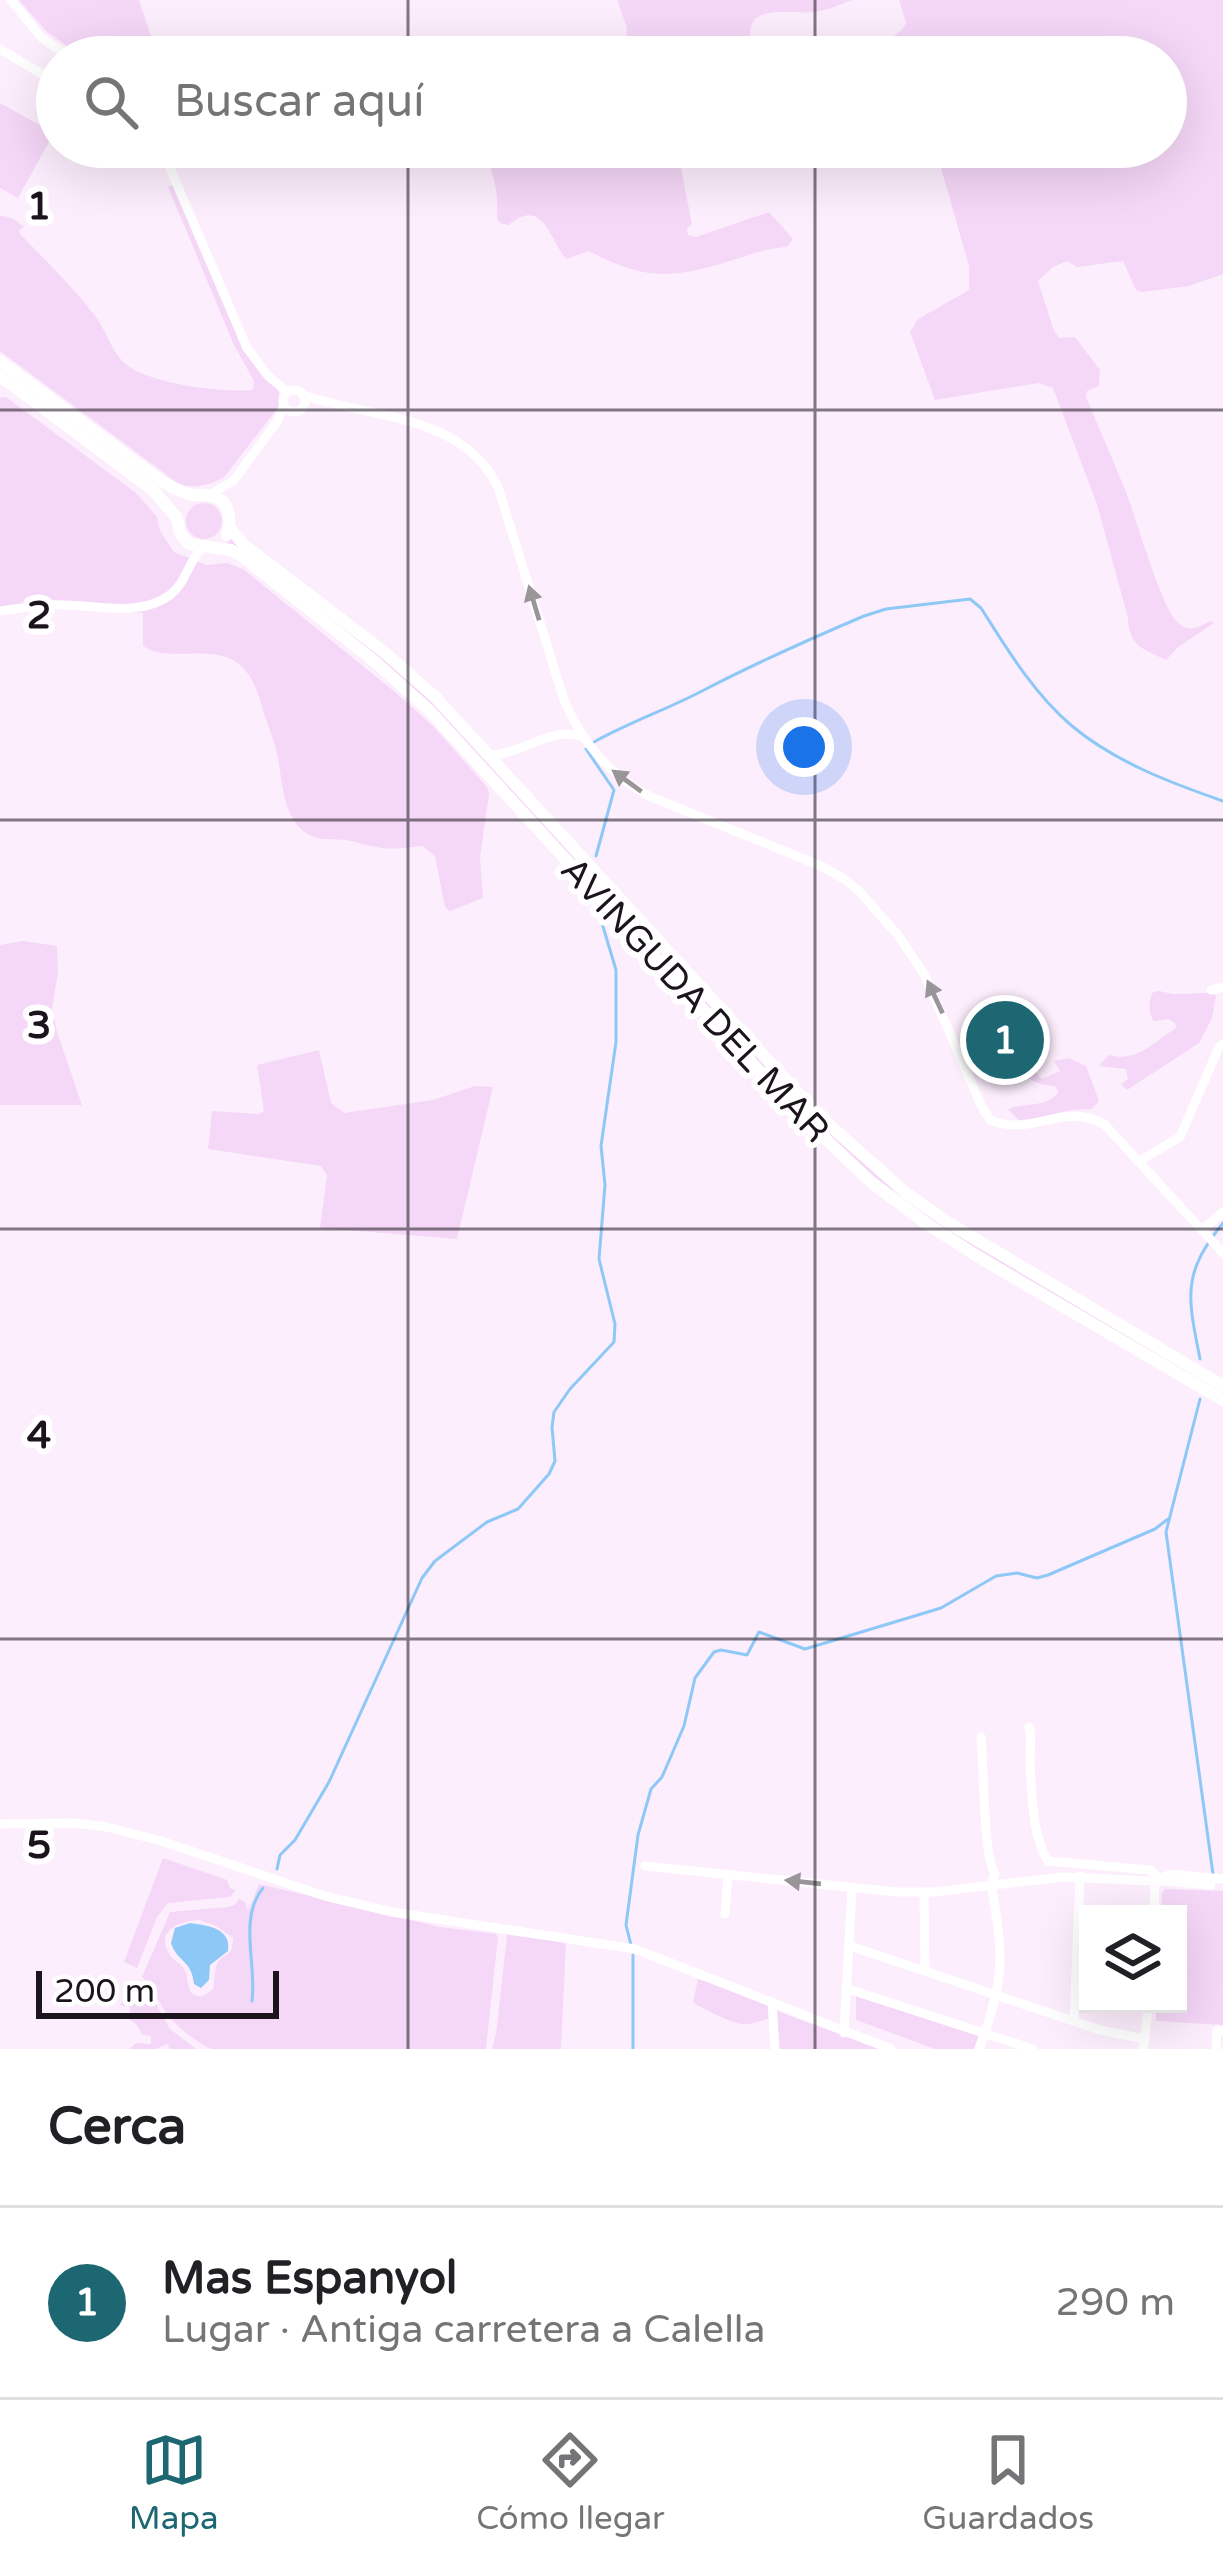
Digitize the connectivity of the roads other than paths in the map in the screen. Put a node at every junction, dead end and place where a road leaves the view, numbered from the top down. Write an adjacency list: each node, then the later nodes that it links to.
1 (11, 0): 2 (street)
2 (40, 36)
3 (0, 49): 4 (street)
4 (36, 70)
5 (170, 168): 8 (street)
6 (0, 361): 12 (main road)
7 (0, 376): 14 (main road)
8 (288, 392): 9 (street); 10 (street)
9 (303, 395): 10 (street); 20 (street, one-way to 9)
10 (288, 409): 11 (street)
11 (233, 481): 12 (street); 13 (street)
12 (202, 495): 13 (main road); 14 (main road)
13 (228, 509): 15 (main road)
14 (177, 518): 16 (main road)
15 (230, 528): 17 (main road); 24 (main road, AVINGUDA DEL MAR)
16 (184, 539): 17 (main road); 18 (street)
17 (207, 547): 18 (street); 34 (main road, AVINGUDA DEL MAR)
18 (188, 567): 19 (street)
19 (0, 611)
20 (571, 714): 21 (street); 22 (street)
21 (563, 732): 22 (street); 23 (street)
22 (585, 739): 29 (street, one-way to 22)
23 (508, 754): 24 (street); 25 (street)
24 (488, 755): 25 (main road, AVINGUDA DEL MAR)
25 (509, 778): 33 (main road, AVINGUDA DEL MAR)
26 (1223, 987): 27 (street)
27 (1211, 990)
28 (1223, 1044): 29 (street)
29 (1138, 1162): 31 (street)
30 (1223, 1213): 31 (street)
31 (1203, 1232): 32 (street)
32 (1220, 1250)
33 (1223, 1386)
34 (1223, 1400)
35 (1029, 1727): 41 (street)
36 (981, 1737): 42 (street)
37 (0, 1824): 52 (street)
38 (645, 1866): 39 (street)
39 (728, 1875): 44 (street, one-way to 39); 47 (street)
40 (1080, 1876): 41 (street); 42 (street); 54 (street)
41 (1156, 1877): 43 (street); 46 (street)
42 (992, 1881): 45 (street); 51 (street)
43 (1219, 1882)
44 (852, 1888): 45 (street); 48 (street)
45 (924, 1892): 49 (street)
46 (1154, 1905)
47 (725, 1914)
48 (850, 1946): 49 (street); 50 (street)
49 (925, 1971): 51 (street)
50 (848, 1989): 56 (street); 57 (street)
51 (997, 1995): 54 (street); 57 (street)
52 (772, 2002): 56 (street); 59 (street)
53 (1148, 2013): 58 (street)
54 (1074, 2021): 58 (street)
55 (1223, 2031): 63 (street)
56 (844, 2032): 60 (street)
57 (985, 2033): 61 (street); 62 (street)
58 (1144, 2044)
59 (776, 2049)
60 (891, 2049)
61 (979, 2049)
62 (1033, 2049)
63 (1216, 2049)

